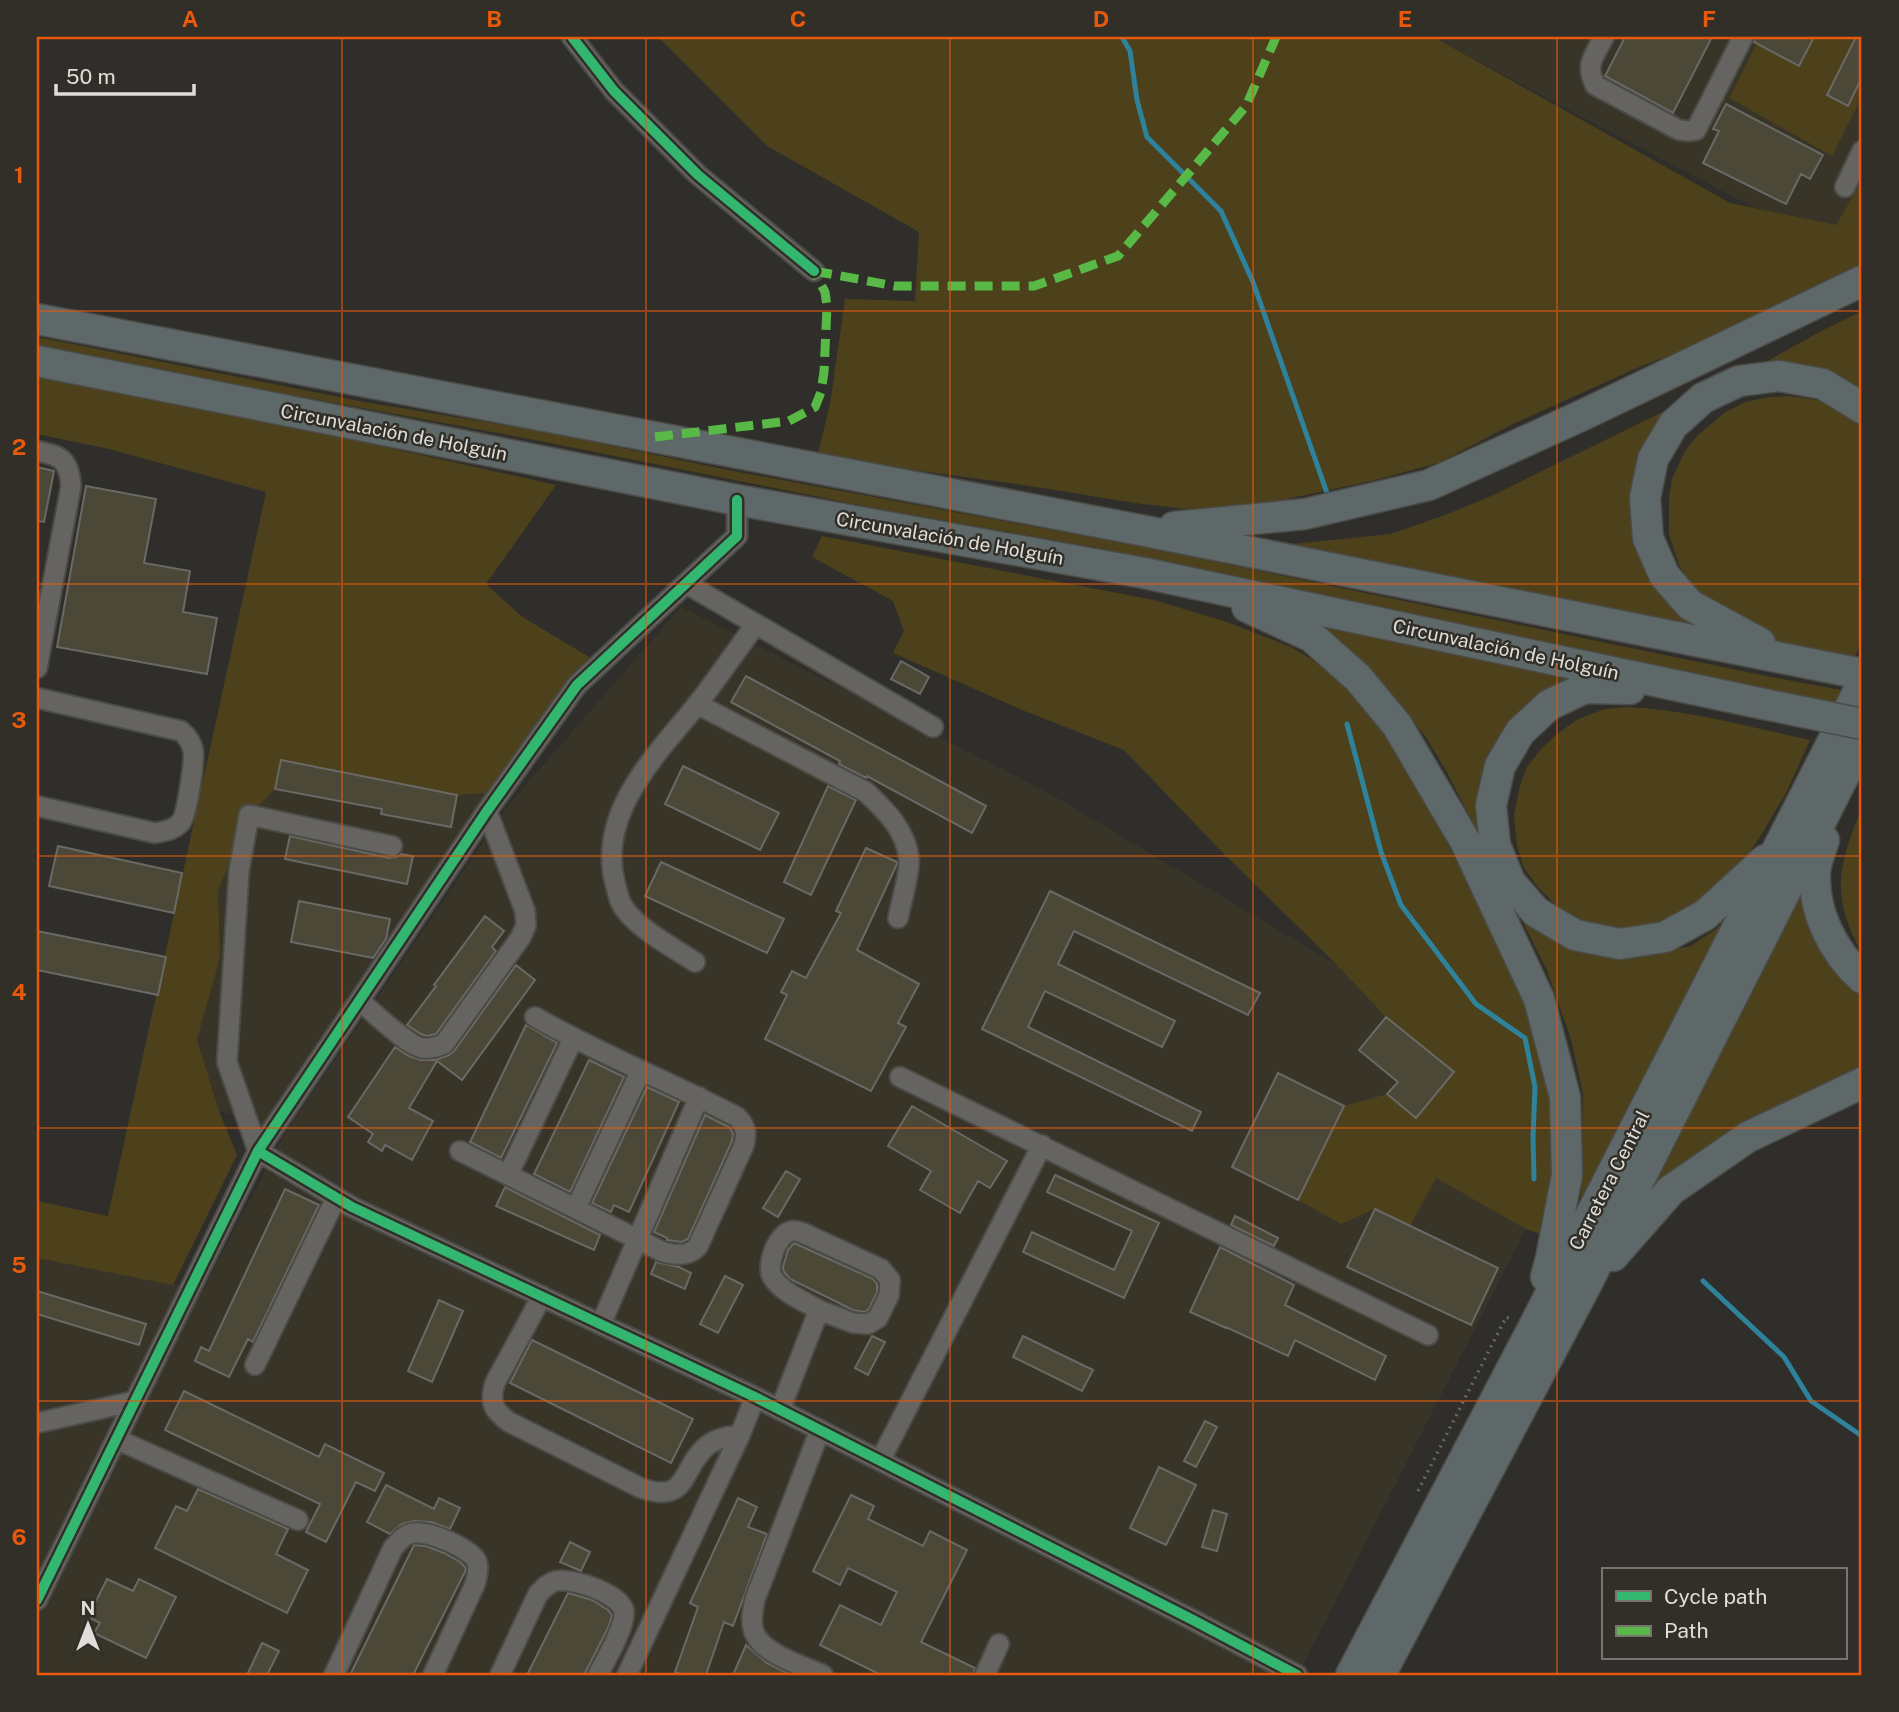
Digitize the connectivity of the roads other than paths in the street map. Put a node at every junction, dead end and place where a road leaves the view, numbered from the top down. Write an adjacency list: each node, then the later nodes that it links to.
1 (572, 37): 6 (street)
2 (1604, 37): 3 (street)
3 (1743, 37)
4 (1862, 150): 5 (street)
5 (1845, 187)
6 (814, 271)
7 (1862, 281): 13 (highway)
8 (37, 319): 13 (highway)
9 (37, 361): 12 (highway, Circunvalación de Holguín)
10 (1862, 408): 17 (highway)
11 (37, 451): 18 (street)
12 (737, 500): 14 (highway, Circunvalación de Holguín); 15 (street)
13 (1140, 530): 17 (highway)
14 (1144, 573): 22 (highway, Circunvalación de Holguín); 53 (highway)
15 (687, 584): 16 (street); 29 (street)
16 (757, 624): 23 (street); 25 (street)
17 (1788, 658): 19 (highway)
18 (37, 668)
19 (1862, 674)
20 (1862, 684): 31 (highway, Carretera Central)
21 (37, 698): 28 (street)
22 (1759, 703): 24 (highway, Circunvalación de Holguín, bridge); 31 (highway)
23 (698, 704): 32 (street); 33 (street)
24 (1862, 724)
25 (933, 727)
26 (1862, 740): 27 (highway, Carretera Central)
27 (1838, 788): 34 (highway); 49 (highway, Carretera Central)
28 (37, 806)
29 (487, 811): 35 (street); 35 (street)
30 (392, 846): 43 (street)
31 (1778, 849): 53 (highway, Carretera Central)
32 (898, 918)
33 (695, 962)
34 (1862, 978)
35 (360, 1001): 43 (street)
36 (535, 1017): 37 (street)
37 (573, 1039): 38 (street); 45 (street)
38 (640, 1070): 41 (street); 47 (street)
39 (900, 1077): 42 (street)
40 (1862, 1083): 49 (highway)
41 (699, 1097): 48 (street); 48 (street)
42 (1042, 1145): 54 (street); 63 (street)
43 (258, 1151): 46 (street); 57 (street)
44 (460, 1151): 45 (street)
45 (508, 1175): 47 (street)
46 (336, 1198): 50 (street); 55 (street)
47 (576, 1208): 48 (street)
48 (638, 1238): 52 (street)
49 (1585, 1287): 76 (highway, Carretera Central)
50 (542, 1296): 52 (street); 61 (street)
51 (819, 1310): 51 (street); 58 (street)
52 (601, 1324): 56 (street)
53 (1532, 1330): 75 (highway, Carretera Central)
54 (1428, 1335)
55 (255, 1365)
56 (755, 1397): 58 (street); 61 (street)
57 (135, 1401): 59 (street); 62 (street)
58 (780, 1410): 60 (street)
59 (37, 1423)
60 (820, 1430): 63 (street); 72 (street)
61 (740, 1435): 71 (street)
62 (116, 1439): 64 (street); 65 (street)
63 (880, 1461): 74 (street)
64 (298, 1520)
65 (37, 1600)
66 (999, 1644): 73 (street)
67 (334, 1675): 68 (street)
68 (433, 1675)
69 (500, 1675): 70 (street)
70 (598, 1675)
71 (627, 1675)
72 (823, 1675)
73 (985, 1675)
74 (1297, 1675)
75 (1352, 1675)
76 (1380, 1675)

